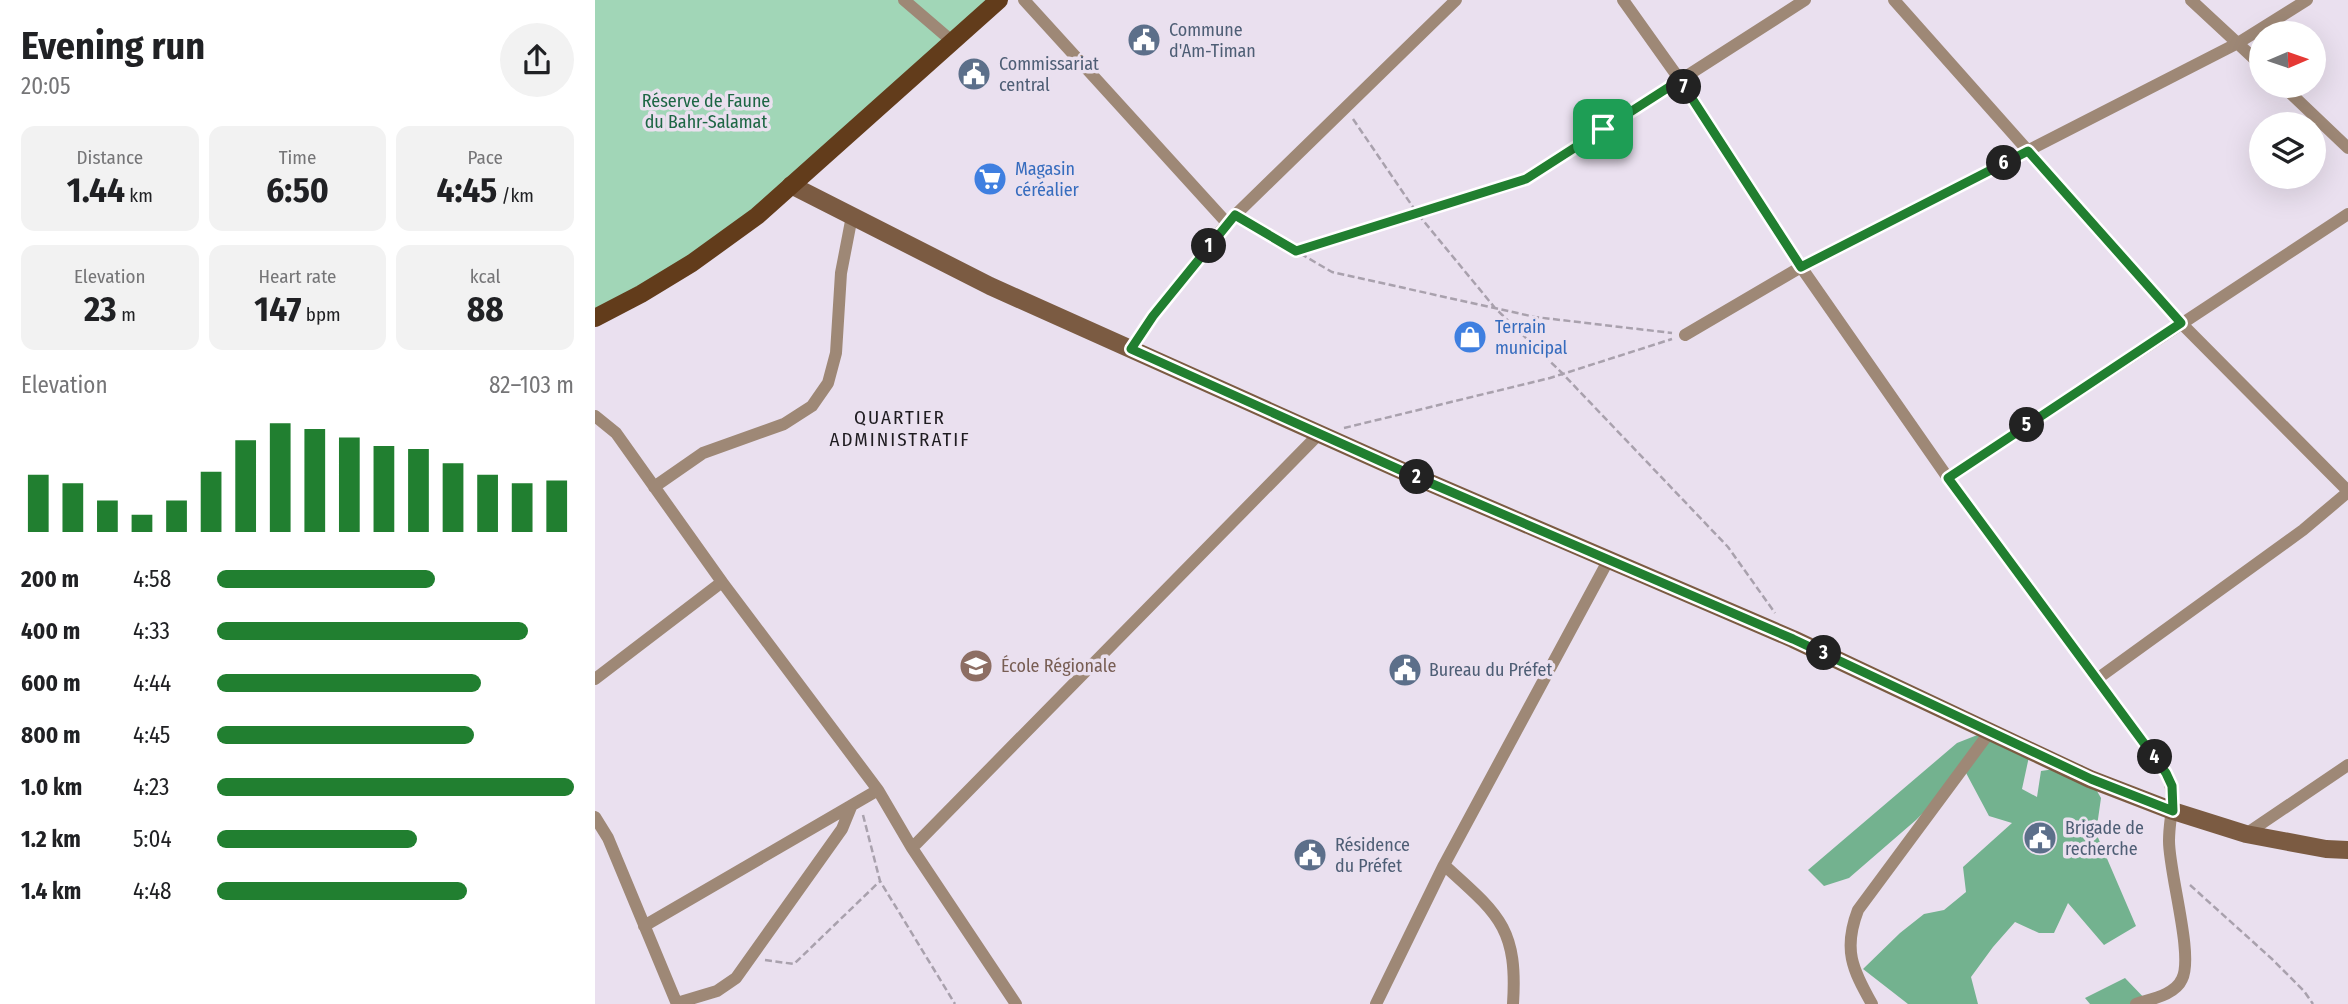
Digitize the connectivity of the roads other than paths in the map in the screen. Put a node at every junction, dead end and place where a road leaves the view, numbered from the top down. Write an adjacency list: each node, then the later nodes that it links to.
1 (904, 0): 10 (street)
2 (999, 0): 10 (main road)
3 (1024, 0): 21 (street)
4 (1456, 0): 21 (street)
5 (1623, 0): 13 (street)
6 (1805, 0): 13 (street)
7 (1894, 0): 16 (street)
8 (2191, 0): 11 (street)
9 (2307, 0): 11 (street)
10 (953, 42): 18 (main road)
11 (2238, 43): 12 (street); 16 (street)
12 (2249, 54)
13 (1680, 80): 17 (street); 22 (street)
14 (2296, 98): 15 (street)
15 (2348, 148)
16 (2028, 151): 22 (street); 24 (street)
17 (1526, 179)
18 (792, 185): 20 (main road); 23 (main road)
19 (2348, 214): 24 (street)
20 (852, 216): 26 (main road); 30 (street)
21 (1231, 219): 26 (street)
22 (1801, 267): 25 (street); 29 (street)
23 (595, 317)
24 (2181, 323): 29 (street); 31 (street)
25 (1685, 335)
26 (1131, 349): 28 (main road)
27 (595, 416): 30 (street)
28 (1319, 434): 32 (main road); 43 (street)
29 (1948, 478): 35 (street)
30 (654, 487): 33 (street)
31 (2348, 491): 35 (street)
32 (1609, 559): 36 (main road); 45 (street)
33 (722, 582): 34 (street); 38 (street)
34 (595, 678)
35 (2097, 679): 40 (street)
36 (1989, 733): 40 (main road); 51 (street)
37 (2348, 765): 42 (street)
38 (878, 790): 39 (street); 43 (street)
39 (855, 804): 46 (street); 47 (street)
40 (2173, 811): 42 (main road); 52 (street)
41 (595, 817): 46 (street)
42 (2246, 834): 44 (main road)
43 (912, 848): 48 (street)
44 (2348, 850)
45 (1444, 865): 49 (street); 50 (street)
46 (645, 926): 47 (street)
47 (677, 1004)
48 (1016, 1004)
49 (1376, 1004)
50 (1513, 1004)
51 (1872, 1004)
52 (2136, 1004)

